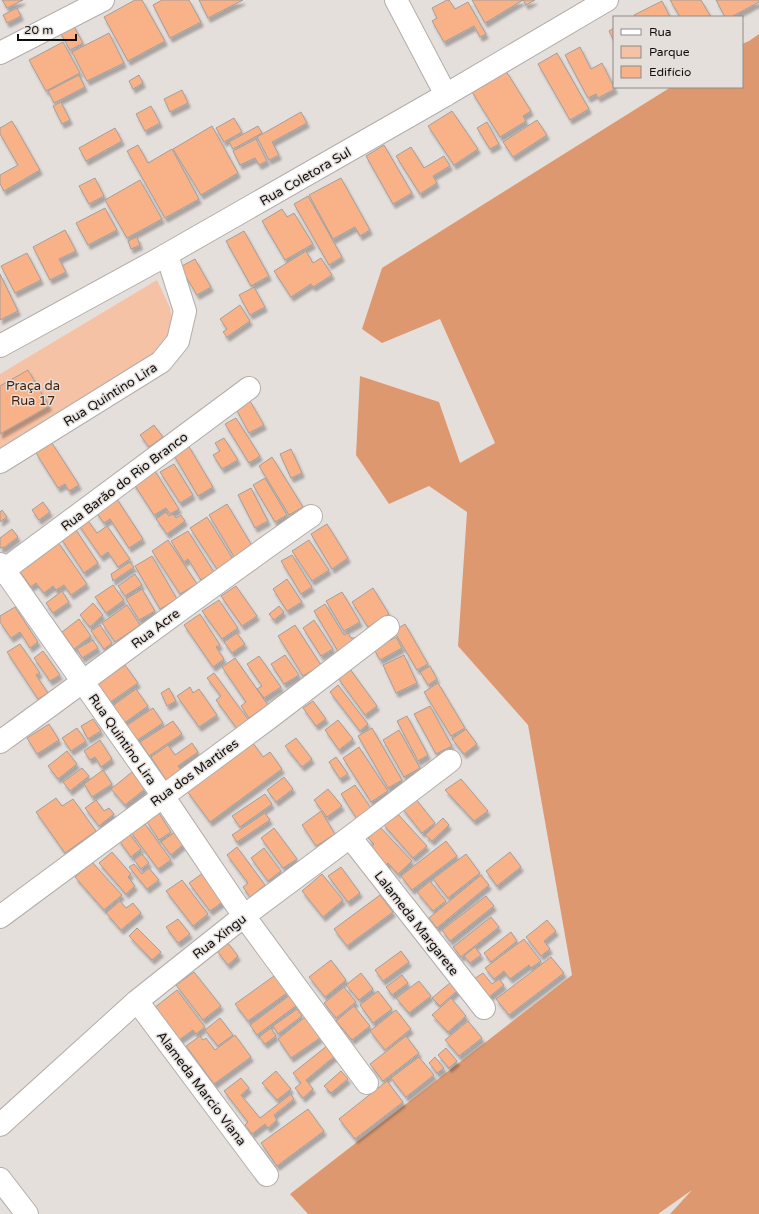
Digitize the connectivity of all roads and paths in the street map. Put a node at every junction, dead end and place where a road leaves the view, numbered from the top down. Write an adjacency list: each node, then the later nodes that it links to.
1 (103, 0): 4 (street)
2 (396, 0): 5 (street)
3 (607, 0): 5 (street, Rua Coletora Sul)
4 (0, 53)
5 (446, 95): 6 (street, Rua Coletora Sul)
6 (166, 255): 7 (street, Rua Coletora Sul); 9 (street, Rua Quintino Lira)
7 (0, 346)
8 (249, 388): 11 (street, Rua Barão do Rio Branco)
9 (0, 462)
10 (312, 516): 13 (street, Rua Acre)
11 (1, 569): 13 (street, Rua Quintino Lira)
12 (388, 627): 16 (street, Rua dos Martires)
13 (83, 682): 14 (street, Rua Acre); 16 (street, Rua Quintino Lira)
14 (0, 742)
15 (450, 760): 17 (street, Rua Xingu)
16 (163, 796): 18 (street, Rua Quintino Lira); 19 (street, Rua dos Martires)
17 (350, 837): 18 (street, Rua Xingu); 21 (street, Lalameda Margarete)
18 (244, 916): 20 (street, Rua Xingu); 22 (street, Rua Quintino Lira)
19 (0, 917)
20 (137, 1001): 23 (street, Rua Xingu); 24 (street, Alameda Marcio Viana)
21 (484, 1008)
22 (367, 1083)
23 (0, 1125)
24 (267, 1175)
25 (0, 1179): 26 (street)
26 (27, 1214)

